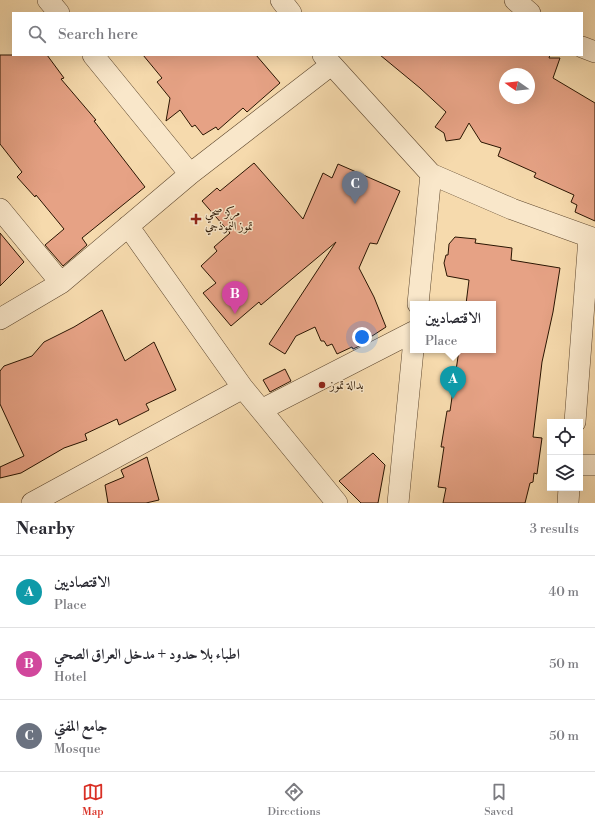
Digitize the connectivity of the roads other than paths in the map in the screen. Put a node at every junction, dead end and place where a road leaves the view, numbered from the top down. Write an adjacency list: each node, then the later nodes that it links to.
1 (48, 0): 4 (street)
2 (281, 0): 5 (street)
3 (514, 0): 6 (street)
4 (58, 12)
5 (290, 12)
6 (529, 12)
7 (583, 47): 8 (street)
8 (595, 52)
9 (94, 56): 11 (street)
10 (327, 60): 11 (street); 12 (street)
11 (190, 174): 14 (street)
12 (431, 174): 15 (street); 17 (street)
13 (0, 209): 16 (street)
14 (128, 226): 16 (street); 21 (street)
15 (592, 239): 23 (street)
16 (61, 283): 18 (street)
17 (418, 301)
18 (0, 319)
19 (410, 334): 22 (street)
20 (413, 353): 29 (street)
21 (243, 388): 22 (street); 27 (street)
22 (261, 410): 28 (street)
23 (575, 419)
24 (583, 465): 25 (street)
25 (595, 465)
26 (570, 491): 30 (street)
27 (32, 503)
28 (337, 503)
29 (398, 503)
30 (568, 503)

